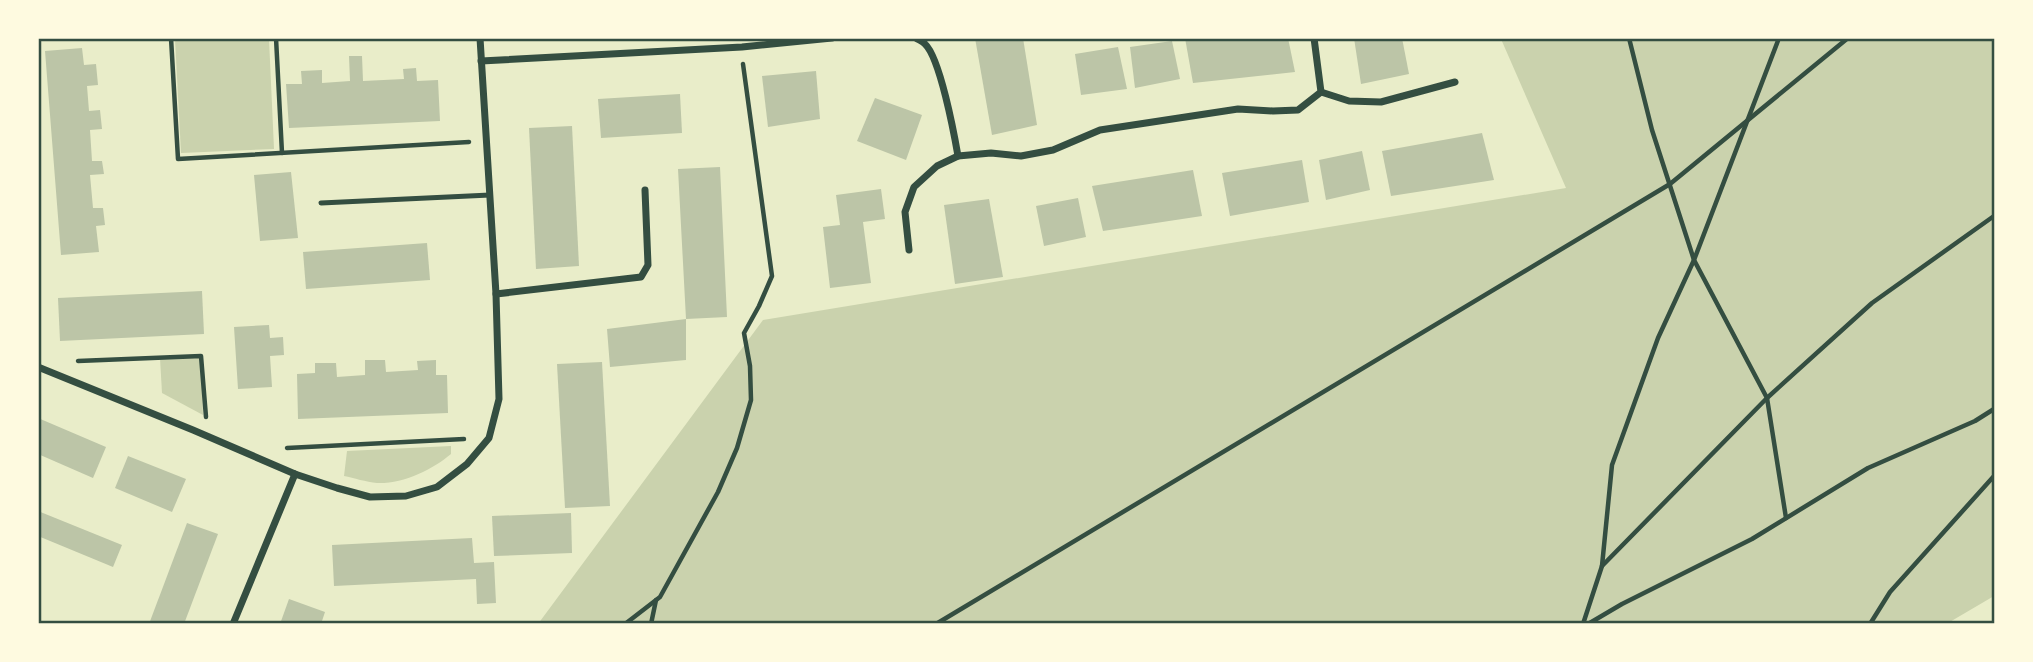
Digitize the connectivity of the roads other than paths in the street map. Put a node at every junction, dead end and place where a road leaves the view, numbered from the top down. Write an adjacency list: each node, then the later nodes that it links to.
1 (480, 38): 6 (street)
2 (832, 38): 6 (street)
3 (916, 38): 5 (street)
4 (1314, 38): 8 (street)
5 (929, 41): 9 (street)
6 (481, 61): 11 (street)
7 (1455, 82): 8 (street)
8 (1321, 92): 9 (street)
9 (958, 156): 13 (street)
10 (645, 190): 14 (street)
11 (489, 195): 12 (lane); 14 (street)
12 (321, 203)
13 (909, 250)
14 (496, 294): 16 (street)
15 (38, 367): 16 (street)
16 (295, 474): 17 (street)
17 (233, 624)

